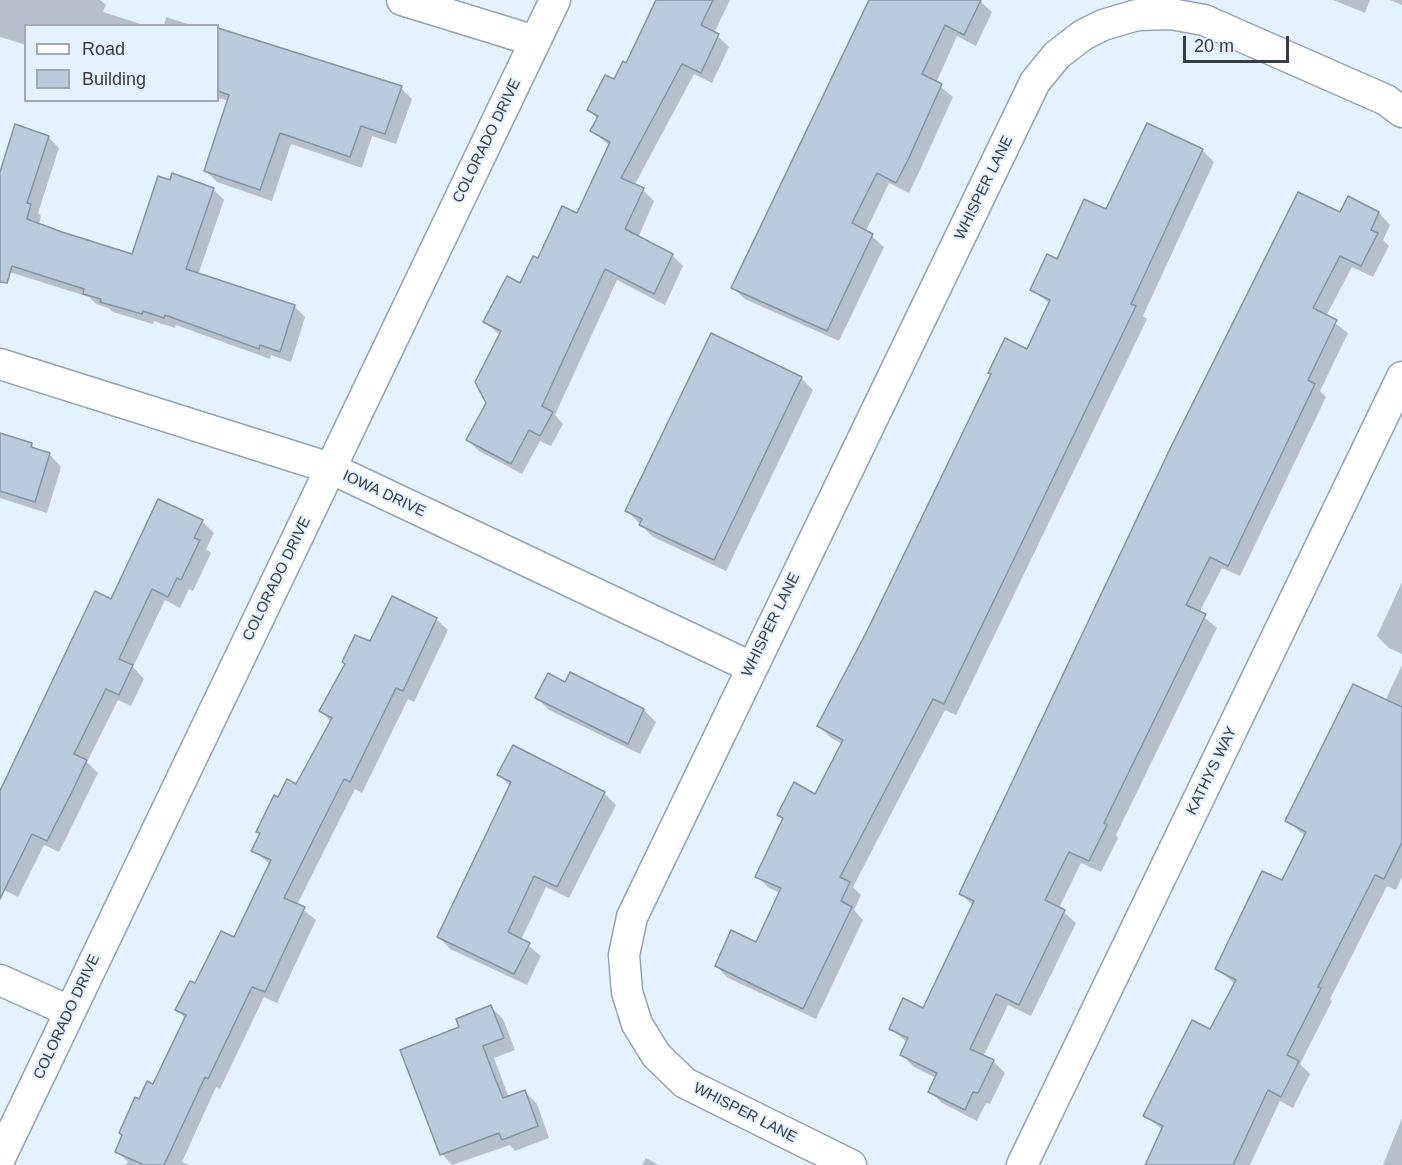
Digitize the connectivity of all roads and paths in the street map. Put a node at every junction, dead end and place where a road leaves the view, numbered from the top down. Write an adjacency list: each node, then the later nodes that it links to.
1 (402, 0): 3 (street)
2 (555, 0): 3 (street, COLORADO DRIVE)
3 (535, 41): 7 (street, COLORADO DRIVE)
4 (1402, 112): 8 (street, WHISPER LANE)
5 (0, 364): 7 (street, IOWA DRIVE)
6 (1402, 377): 13 (street, KATHYS WAY)
7 (330, 468): 8 (street, IOWA DRIVE); 10 (street, COLORADO DRIVE)
8 (751, 667): 12 (street, WHISPER LANE)
9 (0, 980): 10 (street)
10 (69, 1011): 11 (street, COLORADO DRIVE)
11 (0, 1158)
12 (851, 1165)
13 (1022, 1165)

